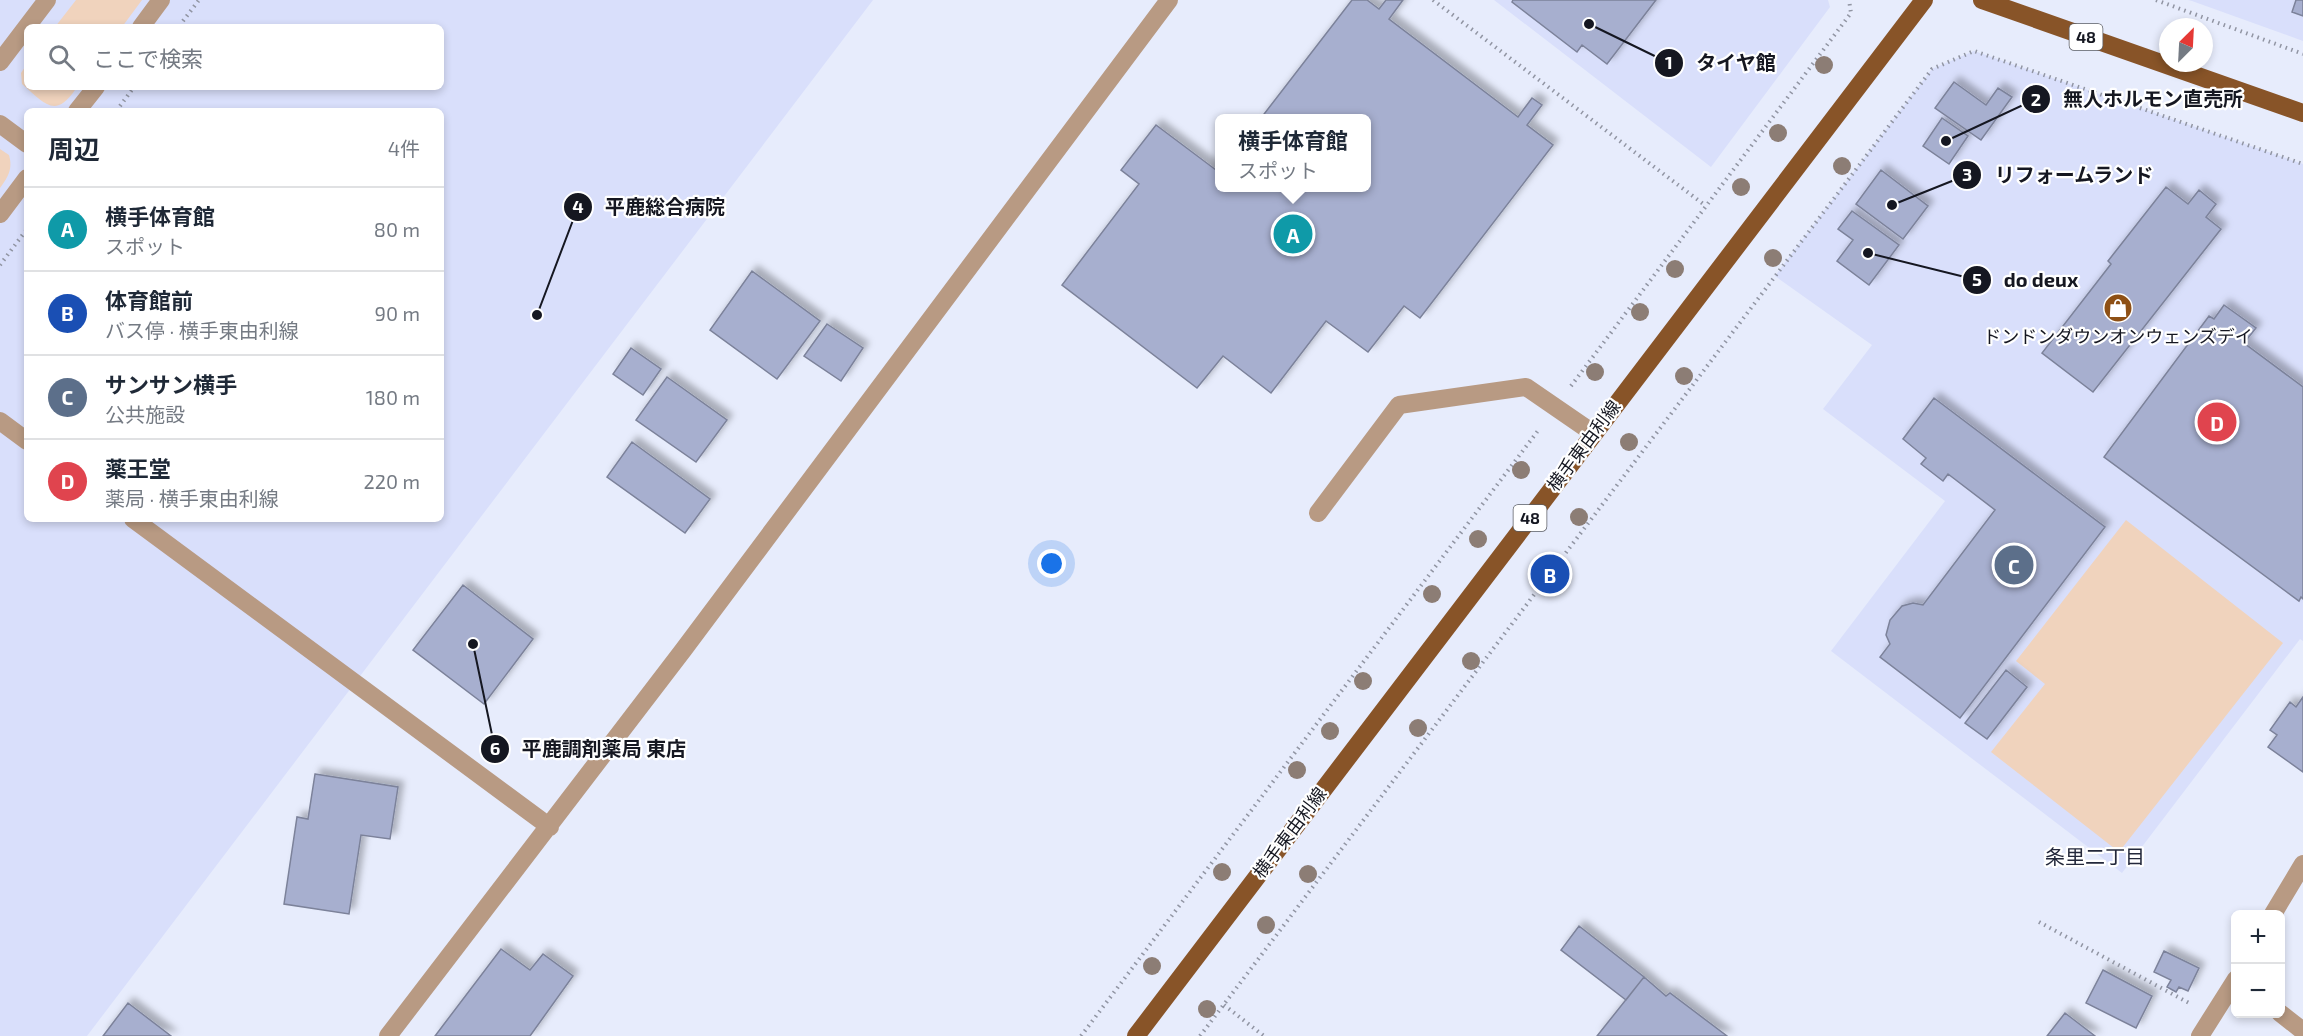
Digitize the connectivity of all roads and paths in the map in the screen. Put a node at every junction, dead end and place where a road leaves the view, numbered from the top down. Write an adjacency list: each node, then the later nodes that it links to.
1 (46, 0): 10 (street)
2 (161, 0): 11 (street)
3 (199, 0): 12 (path)
4 (1169, 0): 35 (street)
5 (1433, 0): 25 (path)
6 (1849, 0): 25 (path)
7 (1924, 0): 31 (main road, 横手東由利線 / 48)
8 (1982, 0): 20 (main road, 48)
9 (2156, 0): 14 (path)
10 (28, 24)
11 (143, 24)
12 (181, 24)
13 (24, 30): 15 (street)
14 (2303, 54)
15 (0, 62)
16 (94, 90): 18 (street)
17 (132, 90): 19 (path)
18 (79, 108)
19 (118, 108)
20 (2303, 113)
21 (0, 124): 22 (street)
22 (24, 142)
23 (2303, 164): 40 (path)
24 (24, 182): 26 (street)
25 (1706, 206): 29 (path)
26 (0, 214)
27 (24, 233): 28 (path)
28 (0, 265)
29 (1556, 407): 31 (street); 33 (street); 45 (path)
30 (0, 421): 32 (street)
31 (1593, 434): 46 (main road, 横手東由利線 / 48)
32 (24, 439)
33 (1318, 513)
34 (137, 522): 35 (street)
35 (550, 827): 44 (street)
36 (2303, 864): 37 (street)
37 (2276, 910)
38 (2039, 922): 41 (path)
39 (2231, 986): 41 (street)
40 (1224, 1005): 47 (path); 48 (path)
41 (2213, 1017): 49 (street)
42 (2285, 1017): 43 (street)
43 (2303, 1030)
44 (388, 1036)
45 (1081, 1036)
46 (1136, 1036)
47 (1200, 1036)
48 (1264, 1036)
49 (2200, 1036)

